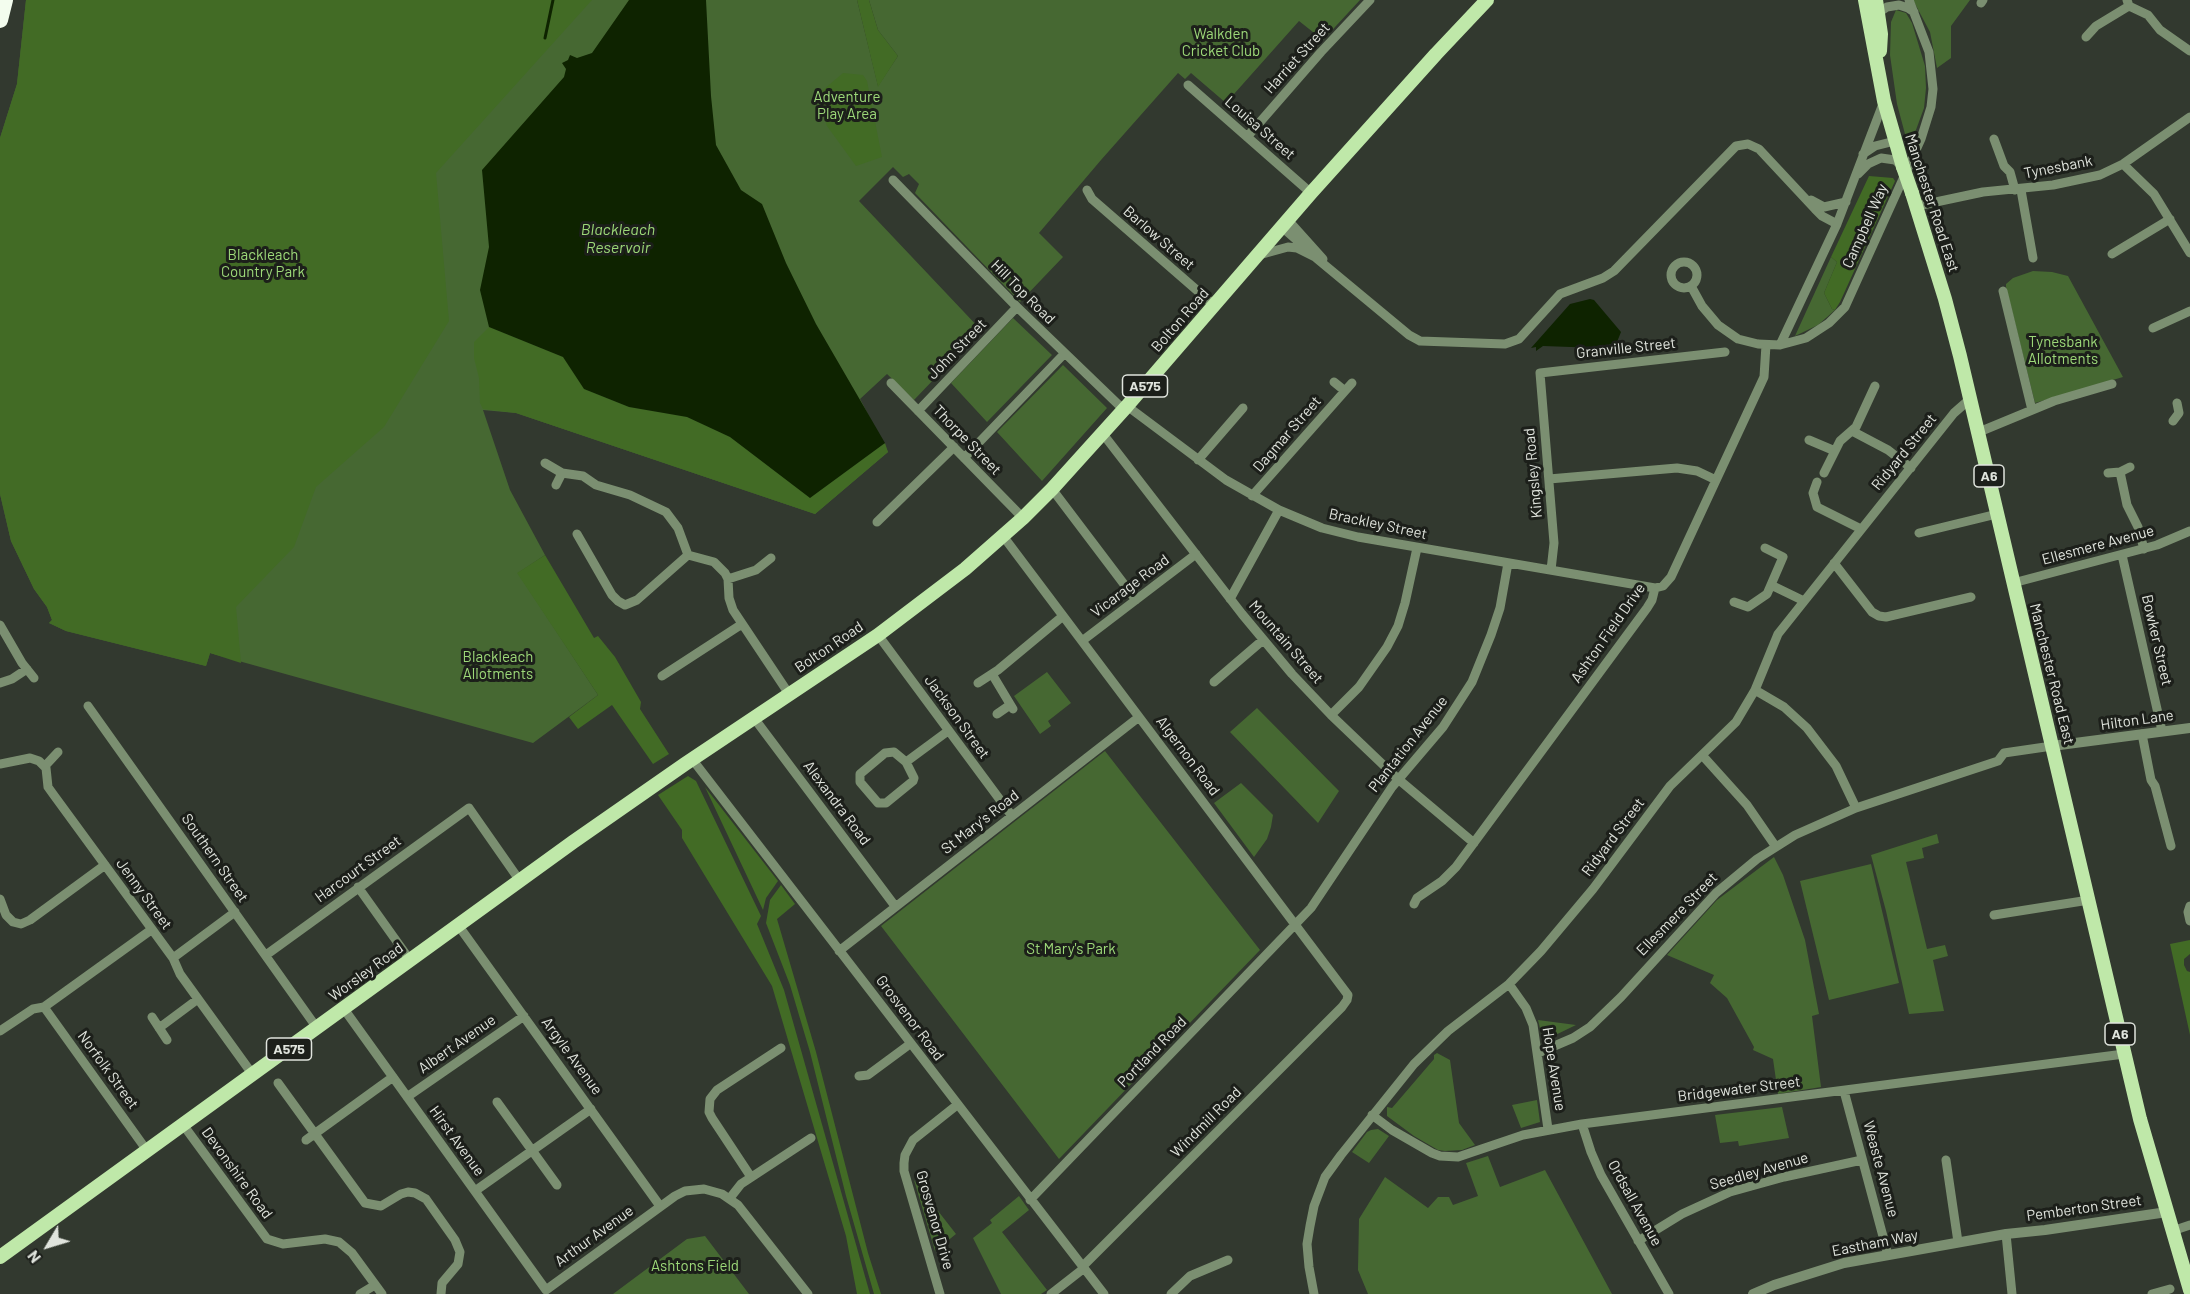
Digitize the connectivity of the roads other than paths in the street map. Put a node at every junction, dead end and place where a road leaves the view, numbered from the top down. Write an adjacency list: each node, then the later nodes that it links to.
1 (1370, 0): 14 (street, Harriet Street)
2 (1487, 0): 24 (main road, Bolton Road / A575)
3 (1865, 0): 10 (main road, A6)
4 (1909, 0): 7 (street, Campbell Way)
5 (2128, 3): 8 (street); 9 (street)
6 (1877, 7): 7 (street); 10 (main road, A6)
7 (1916, 14): 45 (street, Campbell Way)
8 (2086, 37)
9 (2190, 51)
10 (1880, 68): 12 (main road, Manchester Road East / A6)
11 (1188, 85): 14 (street, Louisa Street)
12 (1884, 101): 16 (main road, Manchester Road East / A6); 17 (street)
13 (2190, 117): 19 (street, Tynesbank)
14 (1247, 137): 24 (street, Louisa Street)
15 (1994, 139): 23 (street)
16 (1895, 141): 17 (street); 18 (main road, Manchester Road East / A6)
17 (1863, 154): 20 (street)
18 (1900, 163): 20 (street); 26 (main road, Manchester Road East / A6, bridge)
19 (2123, 164): 23 (street, Tynesbank); 28 (street)
20 (1854, 178): 27 (street)
21 (893, 180): 40 (street, Hill Top Road)
22 (1087, 190): 39 (street, Barlow Street)
23 (2018, 190): 26 (street, Tynesbank); 35 (street)
24 (1311, 193): 29 (main road, Bolton Road / A575)
25 (1804, 195): 27 (street); 30 (street); 36 (street)
26 (1914, 200): 54 (main road, Manchester Road East / A6)
27 (1846, 202): 30 (street)
28 (2170, 219): 31 (street); 32 (street)
29 (1285, 223): 33 (main road, Bolton Road / A575); 34 (street); 36 (street)
30 (1837, 224): 45 (street)
31 (2190, 253)
32 (2112, 254)
33 (1257, 256): 34 (street); 39 (main road, Bolton Road / A575)
34 (1315, 257): 36 (street)
35 (2033, 258)
36 (1335, 272)
37 (1691, 286): 44 (street, Campbell Way)
38 (2003, 291): 57 (street)
39 (1215, 306): 55 (main road, Bolton Road / A575)
40 (1017, 307): 46 (street, Hill Top Road); 58 (street, John Street)
41 (2190, 311): 42 (street)
42 (2153, 328)
43 (1714, 342): 47 (street, Granville Street)
44 (1766, 345): 45 (street, Campbell Way); 77 (street, Ashton Field Drive)
45 (1780, 345)
46 (1064, 354): 55 (street, Hill Top Road); 67 (street)
47 (1540, 373): 76 (street, Kingsley Road)
48 (1334, 382): 53 (street)
49 (891, 383): 58 (street, Thorpe Street)
50 (1352, 383): 53 (street, Dagmar Street)
51 (2112, 384): 57 (street)
52 (1875, 386): 61 (street)
53 (1345, 391): 81 (street, Dagmar Street)
54 (1970, 399): 62 (main road, Manchester Road East / A6); 71 (street, Ridyard Street)
55 (1126, 408): 63 (main road, Bolton Road / A575); 68 (street, Brackley Street)
56 (1243, 408): 68 (street)
57 (2032, 410): 62 (street)
58 (918, 411): 65 (street, Thorpe Street)
59 (2190, 414): 60 (street)
60 (2173, 422)
61 (1852, 431): 66 (street); 71 (street)
62 (1978, 432): 83 (main road, Manchester Road East / A6)
63 (1103, 434): 80 (main road, Bolton Road / A575); 96 (street, Mountain Street)
64 (1809, 440): 66 (street)
65 (954, 447): 67 (street, Thorpe Street); 85 (street)
66 (1835, 451): 75 (street)
67 (964, 458): 84 (street, Thorpe Street)
68 (1198, 460): 81 (street, Brackley Street)
69 (545, 463): 72 (street)
70 (2130, 467): 74 (street)
71 (1911, 468): 86 (street, Ridyard Street)
72 (562, 472): 79 (street); 97 (street)
73 (2108, 472): 74 (street)
74 (2120, 472): 94 (street)
75 (1824, 473)
76 (1549, 479): 77 (street); 102 (street, Kingsley Road)
77 (1716, 480): 106 (street, Ashton Field Drive)
78 (1817, 482): 86 (street)
79 (556, 485)
80 (1052, 489): 84 (main road, Bolton Road / A575); 108 (street)
81 (1252, 496): 82 (street, Brackley Street)
82 (1278, 510): 92 (street, Brackley Street); 107 (street)
83 (1997, 514): 88 (street); 104 (main road, Manchester Road East / A6)
84 (1023, 518): 90 (main road, Bolton Road / A575)
85 (877, 522)
86 (1861, 529): 101 (street, Ridyard Street)
87 (2190, 531): 94 (street, Ellesmere Avenue)
88 (1919, 533)
89 (576, 534): 95 (street)
90 (1003, 536): 114 (street, Algernon Road); 117 (main road, Bolton Road / A575)
91 (596, 544): 95 (street)
92 (1417, 548): 100 (street, Brackley Street); 131 (street)
93 (1765, 548): 105 (street)
94 (2144, 549): 98 (street, Ellesmere Avenue)
95 (585, 550): 112 (street)
96 (1196, 554): 107 (street, Mountain Street); 108 (street, Vicarage Road)
97 (688, 555): 103 (street); 112 (street)
98 (2122, 555): 104 (street, Ellesmere Avenue); 136 (street, Bowker Street)
99 (772, 556): 103 (street)
100 (1508, 563): 102 (street, Brackley Street); 145 (street, Plantation Avenue)
101 (1834, 563): 109 (street, Ridyard Street); 110 (street)
102 (1551, 570): 106 (street, Brackley Street)
103 (728, 579): 115 (street)
104 (2013, 583): 138 (main road, Manchester Road East / A6)
105 (1771, 585): 109 (street); 111 (street)
106 (1654, 588): 148 (street, Ashton Field Drive)
107 (1230, 599): 118 (street, Mountain Street)
108 (1136, 600): 119 (street, Vicarage Road)
109 (1804, 601): 127 (street, Ridyard Street)
110 (1966, 601)
111 (1734, 602)
112 (625, 605): 113 (street)
113 (624, 616)
114 (1063, 616): 119 (street, Algernon Road); 121 (street)
115 (742, 624): 122 (street); 128 (street)
116 (0, 625): 120 (street)
117 (878, 635): 128 (main road, Bolton Road / A575); 135 (street, Jackson Street)
118 (1263, 640): 124 (street); 131 (street, Mountain Street)
119 (1082, 641): 132 (street, Algernon Road)
120 (27, 669): 123 (street); 125 (street)
121 (992, 674): 126 (street); 130 (street)
122 (662, 677)
123 (34, 678)
124 (1214, 682)
125 (0, 683)
126 (978, 683)
127 (1755, 690): 140 (street, Ridyard Street); 146 (street)
128 (789, 694): 133 (main road, Bolton Road / A575)
129 (88, 706): 159 (street, Southern Street)
130 (997, 714)
131 (1331, 715): 145 (street, Mountain Street)
132 (1139, 717): 147 (street, St Mary's Road); 163 (street, Algernon Road)
133 (754, 718): 141 (main road, Worsley Road / A575); 157 (street, Alexandra Road)
134 (2190, 728): 136 (street, Hilton Lane)
135 (948, 730): 142 (street); 147 (street, Jackson Street)
136 (2162, 731): 137 (street, Hilton Lane)
137 (2142, 734): 138 (street, Hilton Lane); 149 (street)
138 (2052, 746): 146 (street, Ellesmere Street); 155 (main road, Manchester Road East / A6)
139 (58, 752): 144 (street)
140 (1702, 755): 150 (street); 169 (street, Ridyard Street)
141 (689, 761): 152 (main road, Worsley Road / A575); 165 (street, Grosvenor Road)
142 (906, 762): 142 (street)
143 (0, 764): 144 (street)
144 (45, 766): 151 (street, Jenny Street)
145 (1398, 779): 148 (street, Mountain Street); 163 (street, Plantation Avenue)
146 (1856, 807): 150 (street, Ellesmere Street)
147 (1012, 816): 157 (street, St Mary's Road)
148 (1474, 843): 156 (street, Ashton Field Drive)
149 (2171, 846)
150 (1776, 847): 182 (street, Ellesmere Street)
151 (105, 865): 154 (street); 164 (street, Jenny Street)
152 (520, 881): 153 (street, Harcourt Street); 162 (main road, Worsley Road / A575)
153 (358, 887): 166 (street, Harcourt Street); 168 (street)
154 (0, 899)
155 (2089, 900): 160 (street); 183 (main road, Manchester Road East / A6)
156 (1414, 904)
157 (895, 906): 165 (street, St Mary's Road)
158 (2190, 906): 161 (street)
159 (235, 912): 166 (street, Southern Street); 167 (street)
160 (1994, 915)
161 (2190, 921)
162 (458, 925): 168 (main road, Worsley Road / A575); 174 (street, Argyle Avenue)
163 (1296, 925): 170 (street, Algernon Road); 208 (street, Portland Road)
164 (151, 930): 167 (street, Jenny Street); 172 (street)
165 (840, 951): 180 (street, Grosvenor Road)
166 (266, 955): 177 (street, Southern Street)
167 (173, 958): 171 (street, Jenny Street)
168 (410, 960): 173 (main road, Worsley Road / A575)
169 (1509, 984): 182 (street, Hope Avenue); 193 (street, Ridyard Street)
170 (1348, 995): 219 (street, Windmill Road)
171 (198, 999): 176 (street); 184 (street, Jenny Street)
172 (44, 1006): 178 (street); 201 (street, Norfolk Street)
173 (344, 1009): 177 (main road, Worsley Road / A575); 186 (street, Hirst Avenue)
174 (524, 1016): 189 (street, Albert Avenue); 192 (street, Argyle Avenue)
175 (152, 1017): 176 (street)
176 (159, 1028): 179 (street)
177 (318, 1028): 184 (main road, Worsley Road / A575)
178 (0, 1031)
179 (168, 1040)
180 (910, 1044): 185 (street); 191 (street, Grosvenor Road)
181 (778, 1053): 204 (street)
182 (1538, 1053): 196 (street, Hope Avenue)
183 (2124, 1053): 188 (street, Bridgewater Street); 210 (main road, Manchester Road East / A6)
184 (253, 1075): 195 (main road, Worsley Road / A575)
185 (860, 1076)
186 (393, 1077): 189 (street, Hirst Avenue); 197 (street)
187 (278, 1083): 197 (street)
188 (1844, 1091): 194 (street, Bridgewater Street); 202 (street, Weaste Avenue)
189 (407, 1097): 206 (street, Hirst Avenue)
190 (498, 1102): 200 (street)
191 (957, 1105): 208 (street, Grosvenor Road); 229 (street, Grosvenor Drive)
192 (591, 1109): 200 (street); 209 (street, Argyle Avenue)
193 (1372, 1115): 196 (street, Bridgewater Street); 233 (street, Ridyard Street)
194 (1582, 1124): 196 (street, Bridgewater Street); 214 (street, Ordsall Avenue)
195 (184, 1126): 201 (main road, Worsley Road / A575); 220 (street, Devonshire Road)
196 (1548, 1129)
197 (314, 1134): 198 (street); 227 (street)
198 (306, 1140)
199 (808, 1143): 204 (street)
200 (532, 1150): 205 (street); 206 (street)
201 (148, 1152): 217 (main road, Worsley Road / A575)
202 (1862, 1160): 214 (street, Seedley Avenue); 216 (street, Weaste Avenue)
203 (1946, 1160): 215 (street)
204 (751, 1177): 207 (street)
205 (557, 1185)
206 (475, 1191): 223 (street, Hirst Avenue)
207 (730, 1198): 209 (street, Arthur Avenue); 228 (street)
208 (1030, 1200): 219 (street, Grosvenor Road)
209 (660, 1206): 223 (street, Arthur Avenue)
210 (2167, 1212): 212 (main road, Manchester Road East / A6); 213 (street, Pemberton Street)
211 (2190, 1225): 212 (street)
212 (2172, 1231): 224 (main road, Manchester Road East / A6)
213 (2006, 1234): 215 (street, Eastham Way); 236 (street)
214 (1638, 1241): 234 (street, Ordsall Avenue)
215 (1958, 1242): 216 (street, Eastham Way)
216 (1888, 1255): 222 (street, Eastham Way)
217 (2, 1256)
218 (1228, 1260): 232 (street)
219 (1083, 1268): 230 (street, Windmill Road); 231 (street, Grosvenor Road)
220 (375, 1285): 225 (street); 226 (street, Devonshire Road)
221 (2170, 1288): 237 (street)
222 (1776, 1289): 235 (street, Eastham Way)
223 (546, 1290)
224 (2190, 1290)
225 (360, 1294)
226 (382, 1294)
227 (441, 1294)
228 (808, 1294)
229 (940, 1294)
230 (1051, 1294)
231 (1104, 1294)
232 (1171, 1294)
233 (1314, 1294)
234 (1669, 1294)
235 (1753, 1294)
236 (2012, 1294)
237 (2152, 1294)

